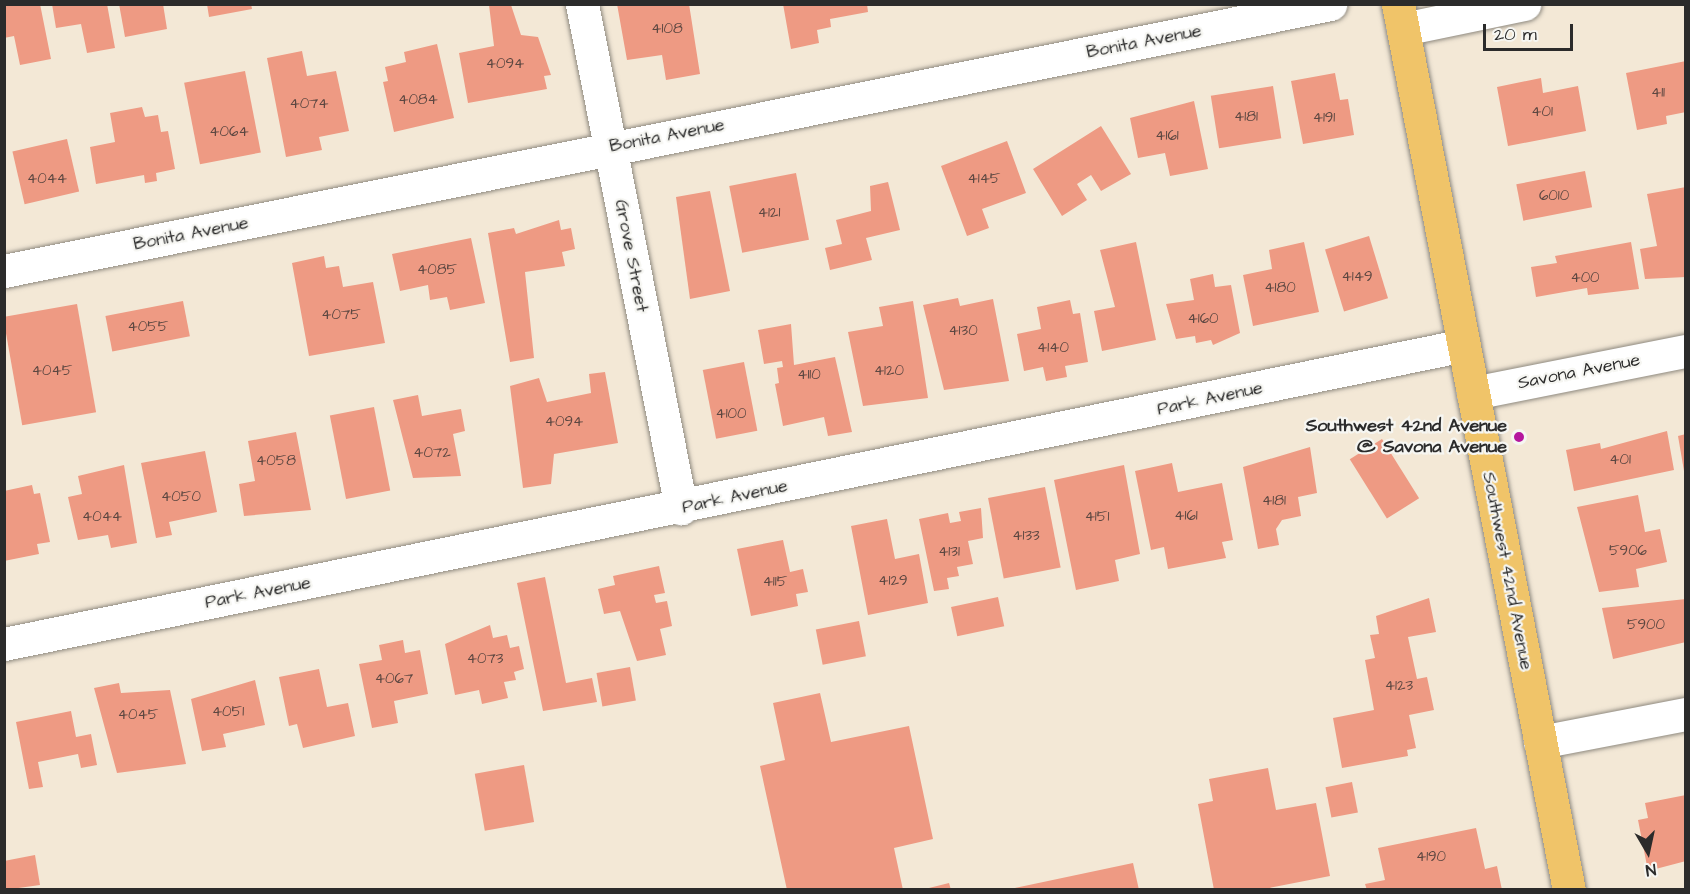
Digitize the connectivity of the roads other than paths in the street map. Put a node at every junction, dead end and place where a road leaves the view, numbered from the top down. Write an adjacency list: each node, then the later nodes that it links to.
1 (582, 4): 5 (street, Grove Street)
2 (1330, 4): 5 (street, Bonita Avenue)
3 (1524, 4): 4 (street)
4 (1400, 17): 7 (main road, Southwest 42nd Avenue)
5 (609, 148): 6 (street, Bonita Avenue); 10 (street, Grove Street)
6 (4, 271)
7 (1464, 345): 9 (main road, Southwest 42nd Avenue); 10 (street, Park Avenue)
8 (1686, 351): 9 (street, Savona Avenue)
9 (1473, 393): 13 (main road, Southwest 42nd Avenue)
10 (681, 508): 11 (street, Park Avenue)
11 (4, 644)
12 (1686, 714): 13 (street)
13 (1540, 742): 14 (main road, Southwest 42nd Avenue)
14 (1569, 890)

